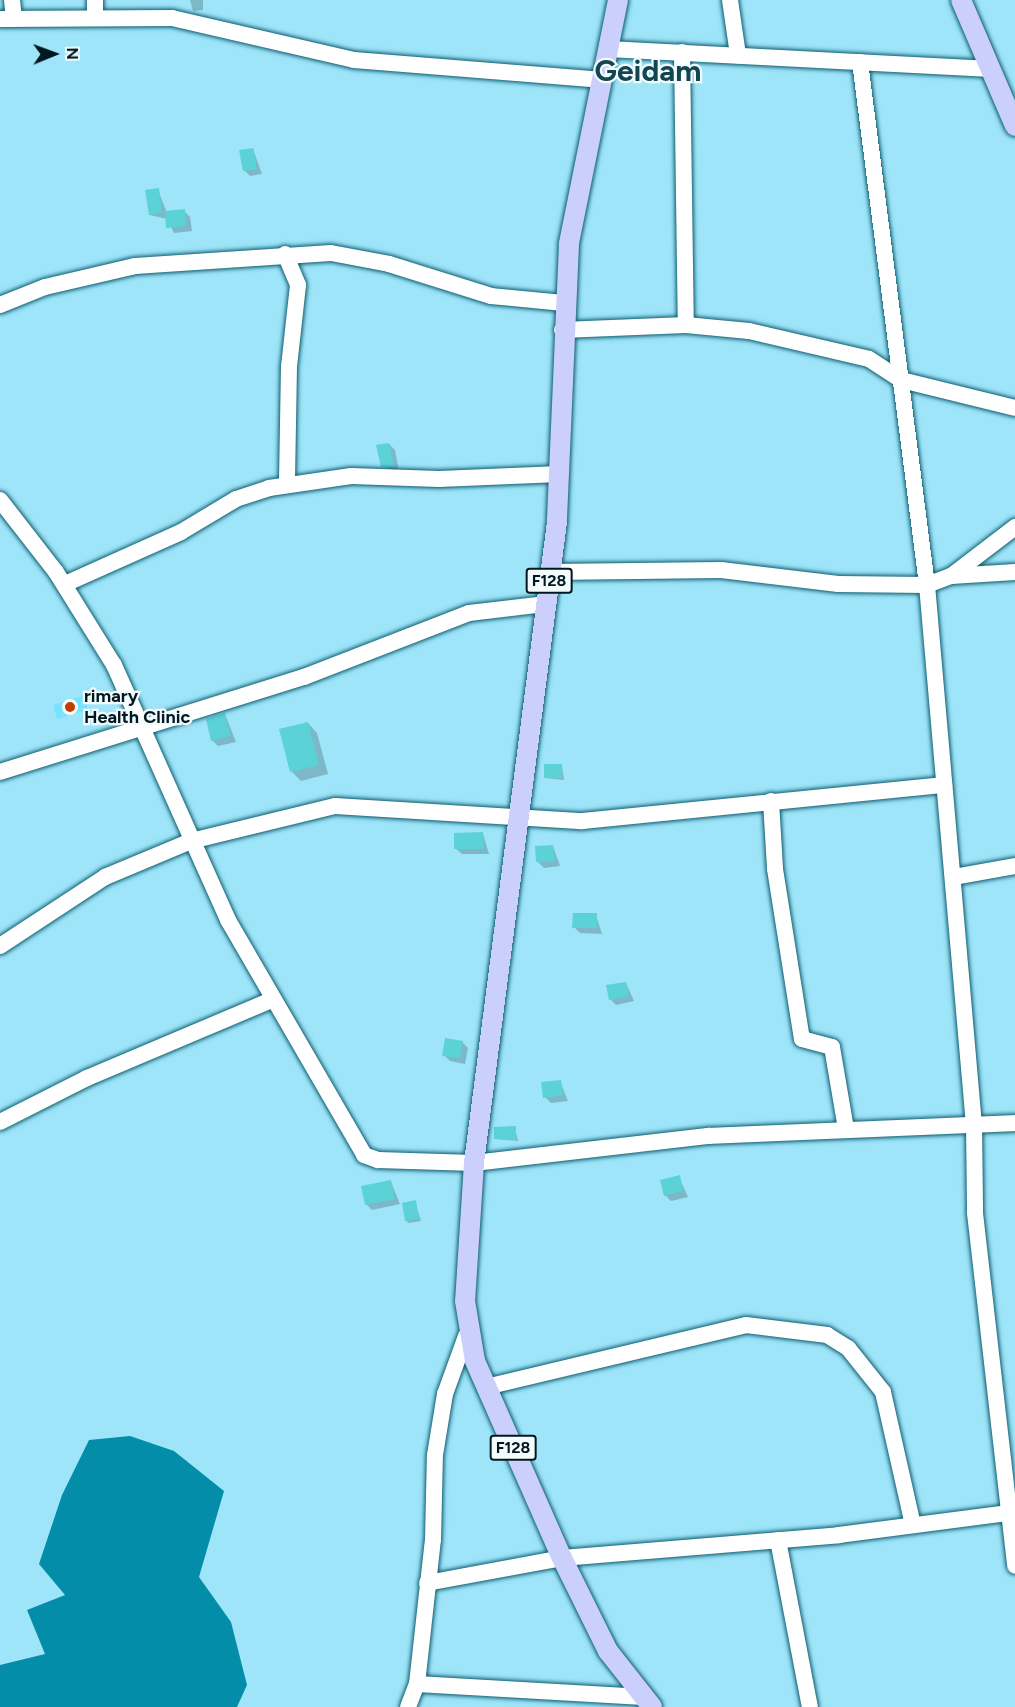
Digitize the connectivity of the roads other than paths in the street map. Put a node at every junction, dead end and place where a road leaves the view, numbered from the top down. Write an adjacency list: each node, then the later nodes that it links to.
1 (12, 0): 6 (street)
2 (618, 0): 7 (main road, F128)
3 (730, 0): 9 (street)
4 (961, 0): 11 (main road)
5 (95, 8): 6 (street); 12 (street)
6 (7, 19)
7 (608, 49): 8 (street); 12 (main road, F128)
8 (682, 52): 9 (street); 17 (street)
9 (738, 54): 10 (street)
10 (860, 62): 11 (street); 19 (street)
11 (991, 69): 13 (main road)
12 (600, 80): 15 (main road, F128)
13 (1015, 126)
14 (285, 255): 15 (street); 16 (street); 22 (street)
15 (564, 303): 18 (main road, F128)
16 (0, 305)
17 (686, 325): 18 (street); 19 (street)
18 (562, 330): 21 (main road, F128)
19 (902, 380): 20 (street); 29 (street)
20 (1015, 408)
21 (560, 474): 22 (street); 25 (main road, F128)
22 (287, 486): 28 (street)
23 (0, 500): 28 (street)
24 (1015, 527): 27 (street)
25 (550, 572): 29 (street); 30 (main road, F128)
26 (1015, 572): 27 (street)
27 (951, 576): 29 (street)
28 (65, 584): 31 (street)
29 (927, 585): 33 (street)
30 (546, 604): 31 (street); 35 (main road, F128)
31 (146, 729): 32 (street); 36 (street)
32 (0, 772)
33 (944, 785): 34 (street); 38 (street)
34 (771, 801): 35 (street); 44 (street)
35 (520, 819): 36 (street); 45 (main road, F128)
36 (191, 841): 39 (street); 40 (street)
37 (1015, 866): 38 (street)
38 (954, 877): 43 (street)
39 (0, 946)
40 (272, 1000): 41 (street); 45 (street)
41 (0, 1122)
42 (1015, 1123): 43 (street)
43 (974, 1125): 44 (street); 48 (street)
44 (846, 1129): 45 (street)
45 (474, 1163): 46 (main road, F128)
46 (466, 1336): 47 (main road, F128); 53 (street)
47 (486, 1387): 49 (street); 51 (main road, F128)
48 (1013, 1512): 49 (street); 52 (street)
49 (913, 1525): 50 (street)
50 (778, 1539): 51 (street); 57 (street)
51 (562, 1558): 53 (street); 55 (main road, F128)
52 (1015, 1566)
53 (427, 1583): 54 (street)
54 (417, 1684): 55 (street); 56 (street)
55 (648, 1702)
56 (408, 1707)
57 (810, 1707)

